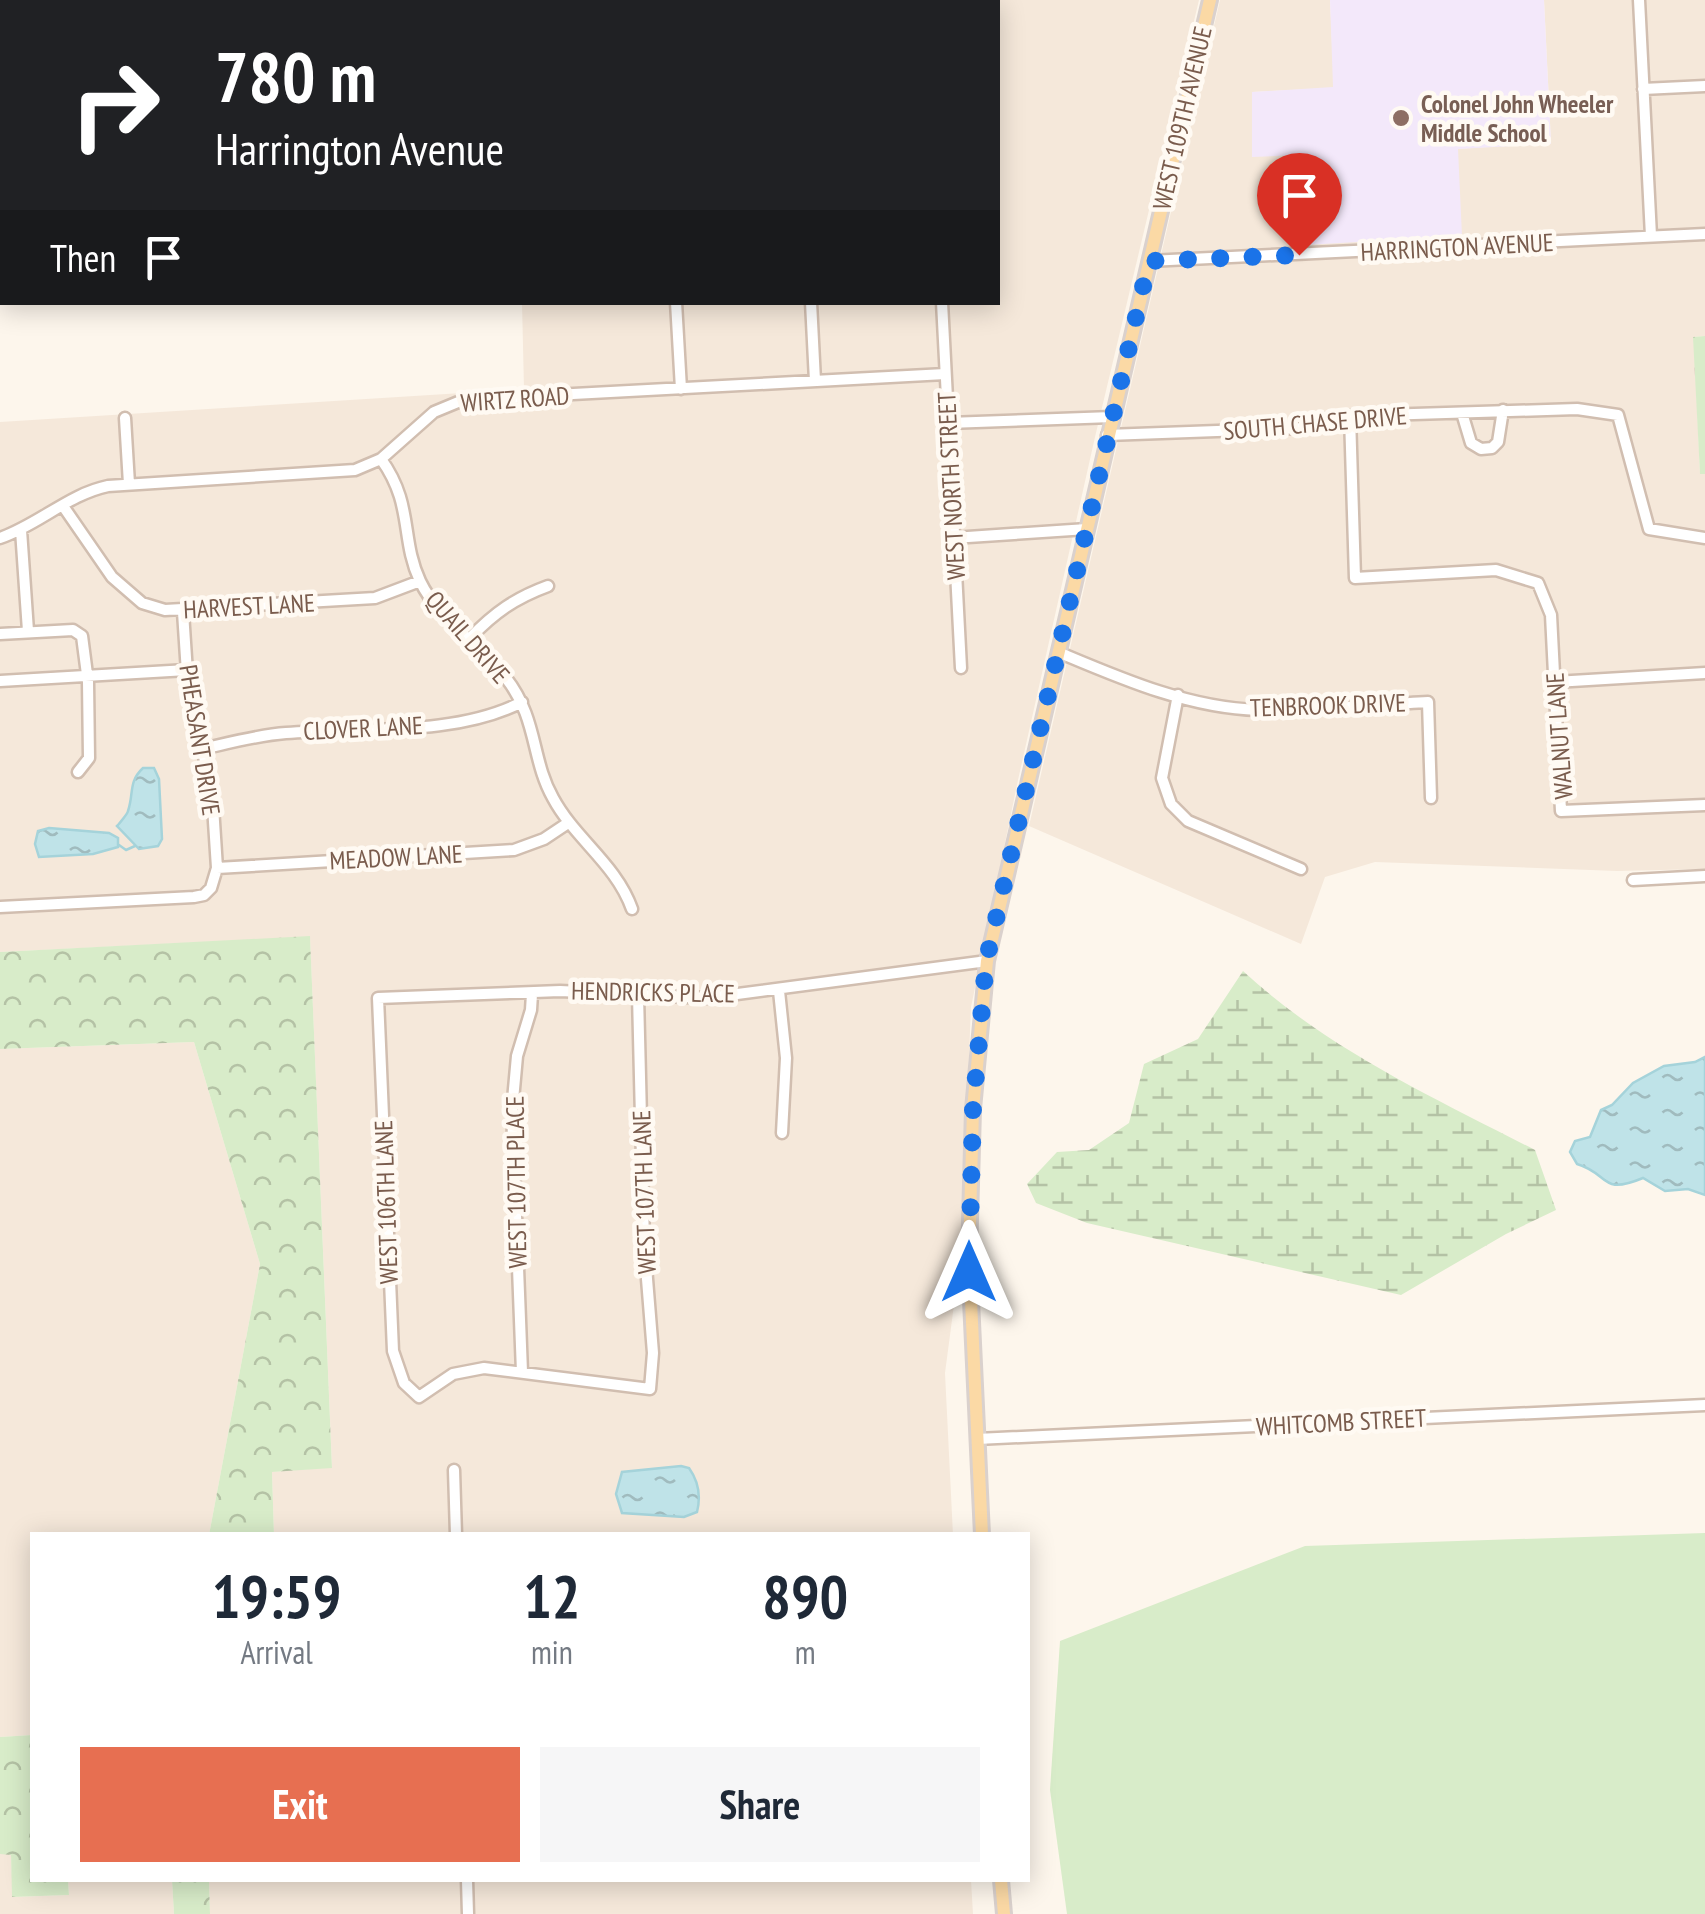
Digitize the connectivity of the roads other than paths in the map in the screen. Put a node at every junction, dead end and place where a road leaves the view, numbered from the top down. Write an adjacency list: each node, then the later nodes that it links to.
1 (1210, 0): 7 (main road, WEST 109TH AVENUE)
2 (1640, 0): 4 (street)
3 (1705, 86): 4 (street)
4 (1643, 89): 6 (street)
5 (1705, 234): 6 (street, HARRINGTON AVENUE)
6 (1651, 236): 7 (street, HARRINGTON AVENUE)
7 (1149, 261): 17 (main road, WEST 109TH AVENUE)
8 (676, 305): 13 (street)
9 (811, 305): 12 (street)
10 (942, 305): 11 (street, WEST NORTH STREET)
11 (945, 374): 12 (street, WIRTZ ROAD); 19 (street, WEST NORTH STREET)
12 (815, 382): 13 (street, WIRTZ ROAD)
13 (681, 389): 21 (street, WIRTZ ROAD)
14 (1503, 410): 15 (street, SOUTH CHASE DRIVE); 15 (street); 28 (street, SOUTH CHASE DRIVE)
15 (1462, 413): 16 (street, SOUTH CHASE DRIVE)
16 (1350, 416): 20 (street, SOUTH CHASE DRIVE); 41 (street, WALNUT LANE)
17 (1112, 417): 19 (street); 20 (main road, WEST 109TH AVENUE)
18 (125, 418): 22 (street)
19 (948, 424): 27 (street, WEST NORTH STREET)
20 (1108, 436): 24 (main road, WEST 109TH AVENUE)
21 (381, 459): 22 (street, WIRTZ ROAD); 29 (street, QUAIL DRIVE)
22 (129, 484): 23 (street, WIRTZ ROAD)
23 (63, 506): 25 (street, WIRTZ ROAD); 31 (street, HARVEST LANE)
24 (1087, 529): 27 (street); 35 (main road, WEST 109TH AVENUE)
25 (22, 530): 26 (street, WIRTZ ROAD); 32 (street)
26 (0, 538)
27 (953, 538): 36 (street, WEST NORTH STREET)
28 (1705, 538)
29 (420, 580): 31 (street, HARVEST LANE); 34 (street, QUAIL DRIVE)
30 (548, 586): 34 (street)
31 (182, 612): 37 (street, PHEASANT DRIVE)
32 (28, 632): 33 (street); 39 (street)
33 (0, 634)
34 (470, 638): 43 (street, QUAIL DRIVE)
35 (1058, 652): 42 (street, TENBROOK DRIVE); 55 (main road, WEST 109TH AVENUE)
36 (961, 668)
37 (187, 670): 39 (street); 44 (street, PHEASANT DRIVE)
38 (1705, 674): 41 (street)
39 (85, 675): 40 (street); 45 (street)
40 (0, 680)
41 (1555, 682): 47 (street, WALNUT LANE)
42 (1178, 695): 46 (street, TENBROOK DRIVE); 50 (street)
43 (522, 702): 44 (street, CLOVER LANE); 48 (street, QUAIL DRIVE)
44 (202, 748): 49 (street, PHEASANT DRIVE)
45 (78, 772)
46 (1431, 798)
47 (1705, 805)
48 (568, 823): 49 (street, MEADOW LANE); 54 (street, QUAIL DRIVE)
49 (217, 868): 53 (street)
50 (1300, 869)
51 (1705, 876): 52 (street)
52 (1633, 880)
53 (0, 907)
54 (632, 908)
55 (986, 962): 56 (street, HENDRICKS PLACE); 63 (main road, WEST 109TH AVENUE)
56 (779, 990): 58 (street, HENDRICKS PLACE); 60 (street)
57 (532, 994): 58 (street, HENDRICKS PLACE); 59 (street, HENDRICKS PLACE); 61 (street, WEST 107TH PLACE)
58 (638, 995): 61 (street, WEST 107TH LANE)
59 (378, 998): 61 (street, WEST 106TH LANE)
60 (782, 1133)
61 (522, 1372)
62 (1705, 1406): 63 (street, WHITCOMB STREET)
63 (977, 1439): 66 (main road, WEST 109TH AVENUE)
64 (454, 1470): 65 (street)
65 (456, 1532)
66 (982, 1532)
67 (467, 1882): 69 (street)
68 (1002, 1882): 70 (main road)
69 (468, 1914)
70 (1004, 1914)

